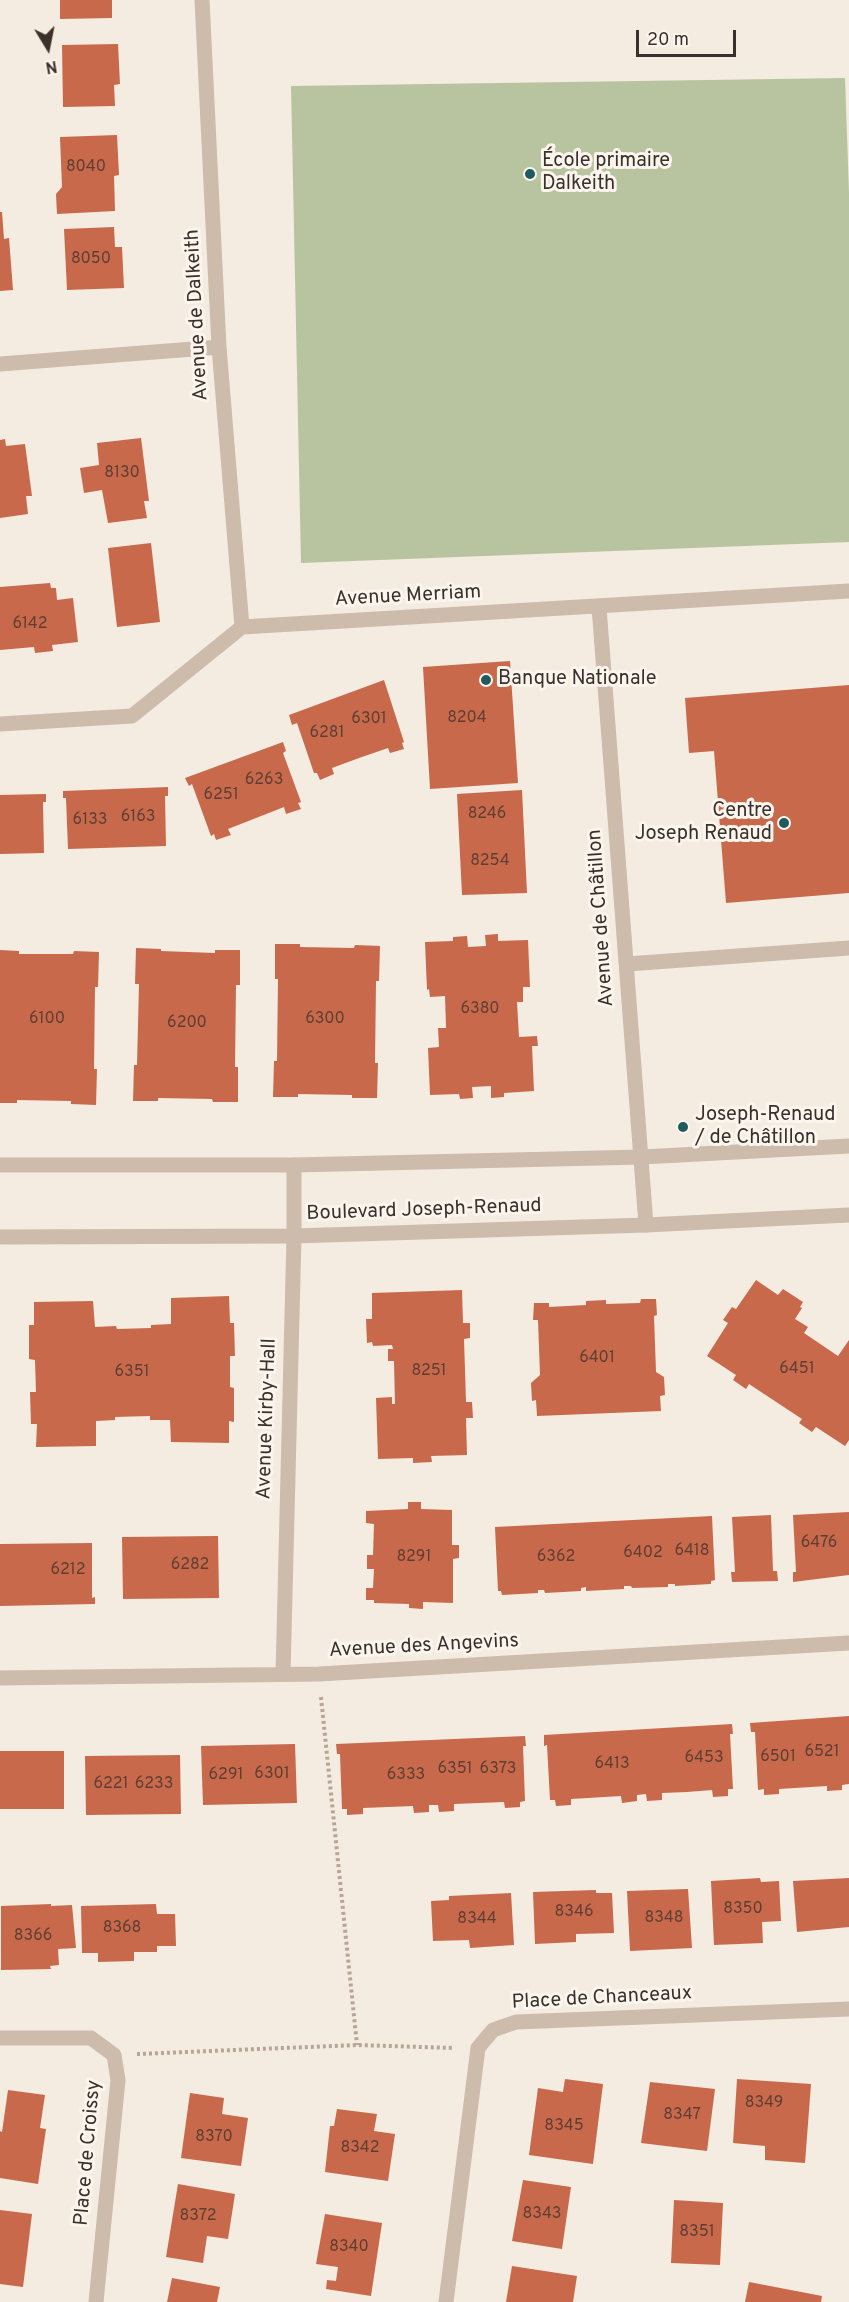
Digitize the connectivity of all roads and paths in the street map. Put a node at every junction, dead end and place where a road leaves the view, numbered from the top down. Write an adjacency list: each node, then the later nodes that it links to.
1 (202, 0): 2 (street, Avenue de Dalkeith)
2 (219, 347): 3 (street); 6 (street, Avenue de Dalkeith)
3 (0, 364)
4 (849, 591): 5 (street, Avenue Merriam)
5 (599, 607): 6 (street, Avenue Merriam); 9 (street, Avenue de Châtillon)
6 (242, 627): 7 (street)
7 (0, 723)
8 (849, 948): 9 (street)
9 (627, 964): 11 (street, Avenue de Châtillon)
10 (849, 1146): 11 (street)
11 (642, 1157): 13 (street); 15 (street, Avenue de Châtillon)
12 (0, 1165): 13 (street)
13 (294, 1165): 16 (street, Avenue Kirby-Hall)
14 (849, 1215): 15 (street, Boulevard Joseph-Renaud)
15 (646, 1225): 16 (street, Boulevard Joseph-Renaud)
16 (294, 1236): 17 (street, Boulevard Joseph-Renaud); 19 (street, Avenue Kirby-Hall)
17 (0, 1237)
18 (849, 1643): 20 (street, Avenue des Angevins)
19 (282, 1674): 20 (street, Avenue des Angevins); 21 (street, Avenue des Angevins)
20 (319, 1674): 24 (path)
21 (0, 1677)
22 (849, 2009): 25 (street, Place de Chanceaux)
23 (0, 2038): 26 (street, Place de Croissy)
24 (357, 2045): 25 (path); 26 (path)
25 (478, 2048): 28 (street)
26 (114, 2055): 27 (street, Place de Croissy)
27 (96, 2302)
28 (446, 2302)

